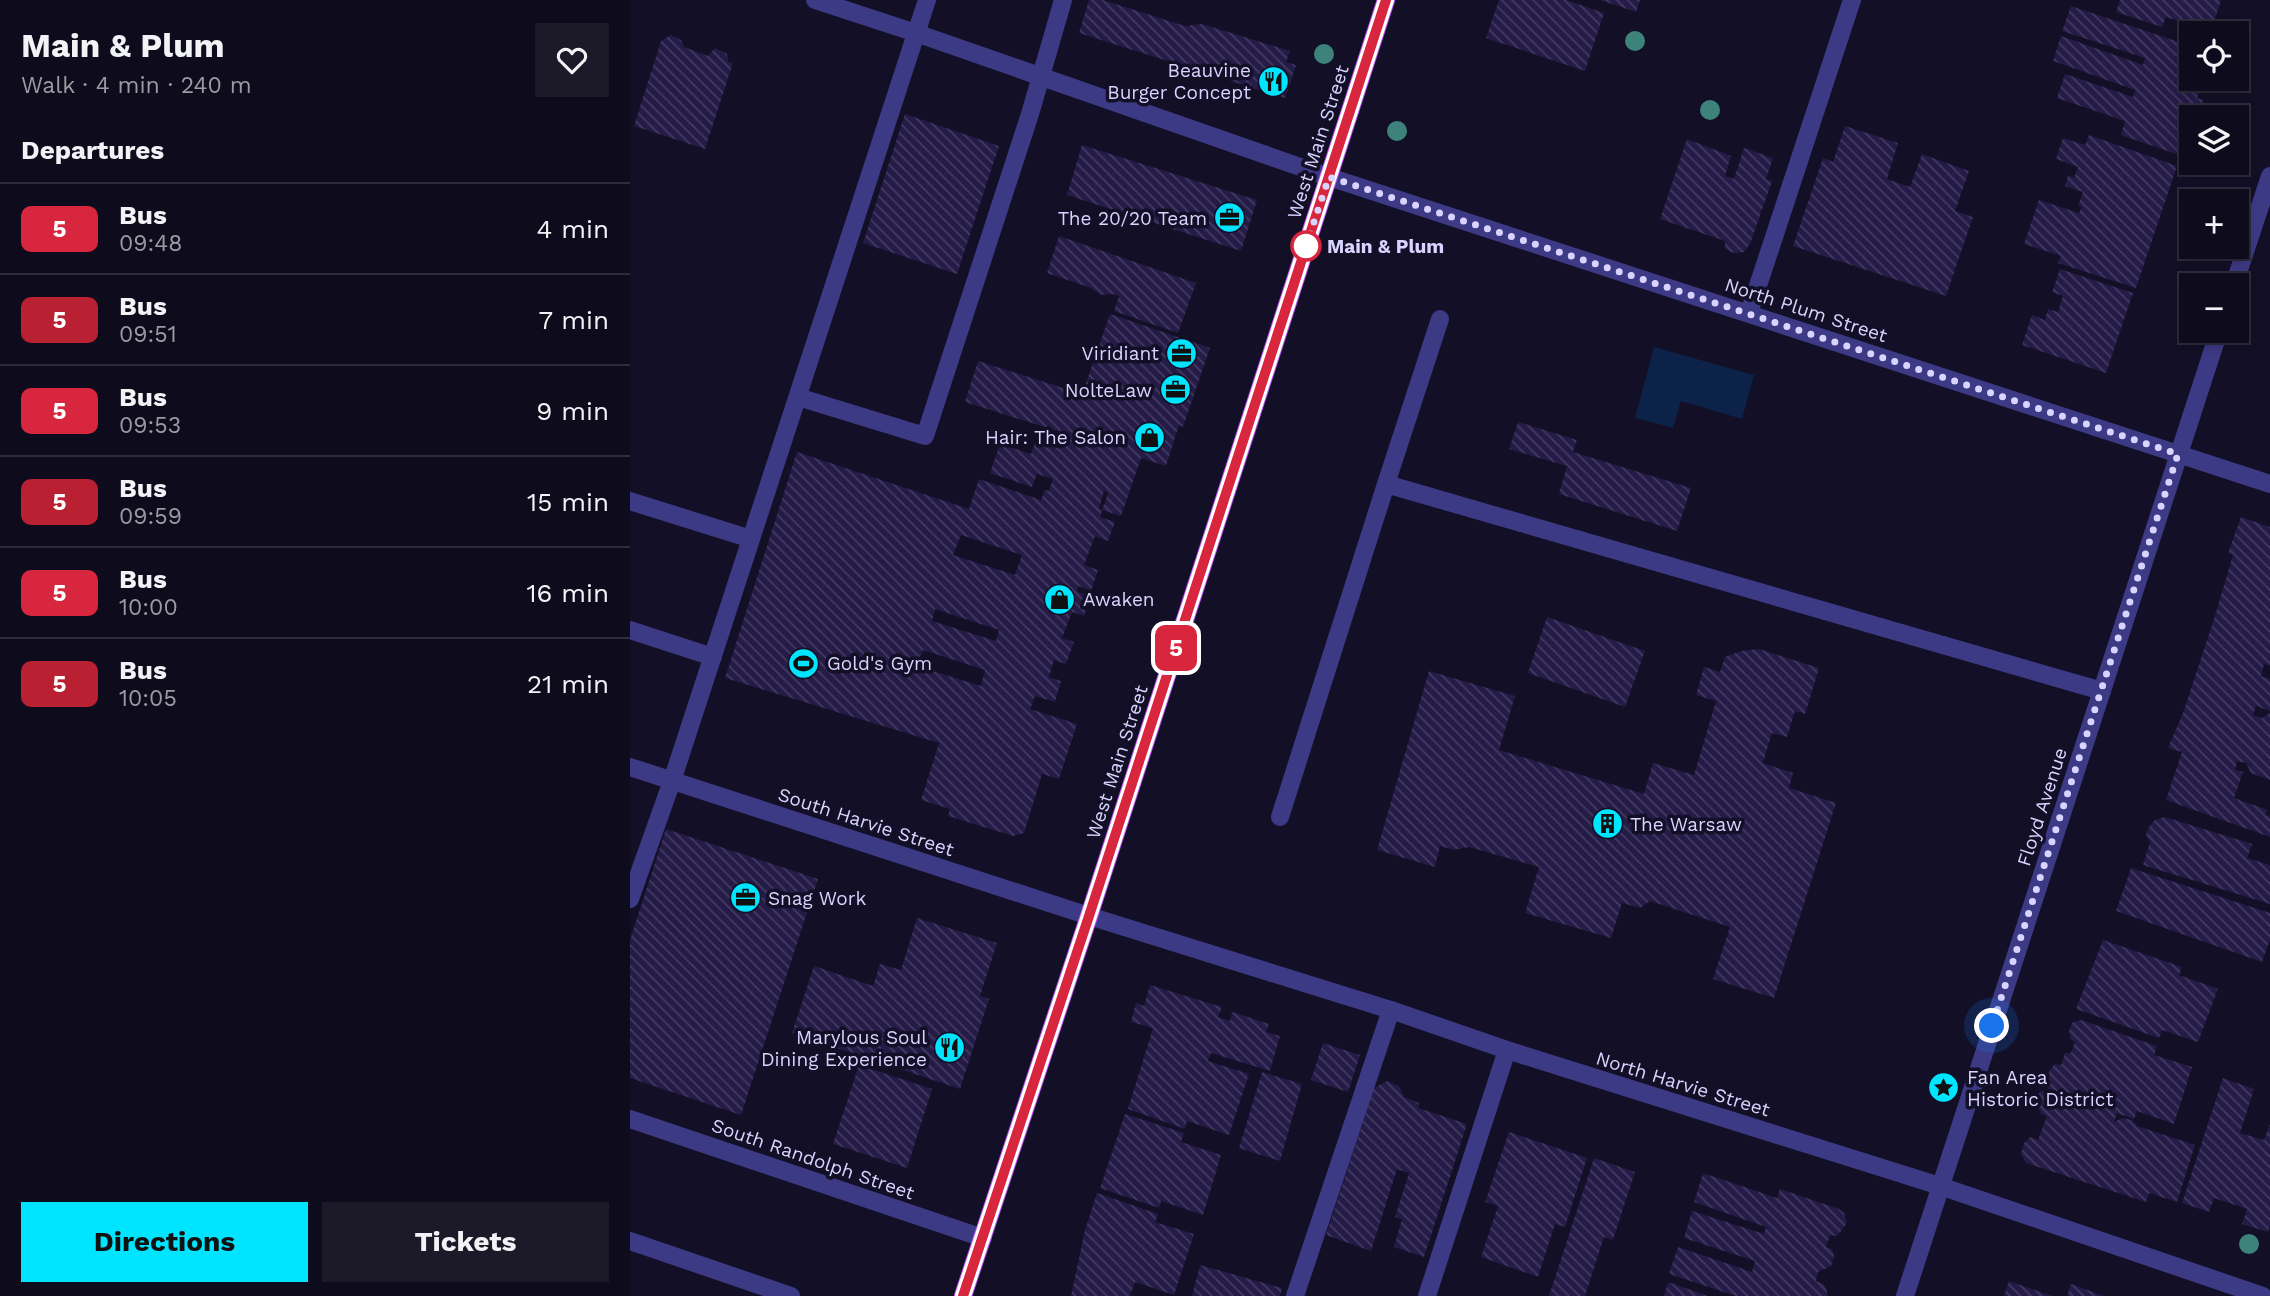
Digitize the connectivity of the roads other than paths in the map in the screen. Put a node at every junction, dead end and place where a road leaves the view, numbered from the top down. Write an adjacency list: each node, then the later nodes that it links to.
1 (815, 0): 6 (street, North Plum Street)
2 (927, 0): 6 (street)
3 (1063, 0): 7 (street)
4 (1386, 0): 9 (main road, West Main Street)
5 (1852, 0): 11 (street)
6 (916, 33): 7 (street, North Plum Street); 14 (street)
7 (1041, 77): 9 (street, North Plum Street); 14 (street)
8 (2270, 176): 10 (street)
9 (1329, 177): 11 (street, North Plum Street); 27 (main road, West Main Street)
10 (2238, 273)
11 (1749, 313): 15 (street, North Plum Street)
12 (1440, 320): 16 (street)
13 (2215, 343): 15 (street, Floyd Avenue)
14 (797, 397): 19 (street)
15 (2178, 454): 17 (street, North Plum Street); 22 (street, Floyd Avenue)
16 (1386, 484): 22 (street); 25 (street)
17 (2270, 484)
18 (630, 501): 19 (street)
19 (751, 540): 21 (street)
20 (630, 630): 21 (street)
21 (713, 657): 24 (street)
22 (2102, 691): 31 (street, Floyd Avenue)
23 (630, 767): 24 (street, South Harvie Street)
24 (672, 781): 26 (street); 27 (street, South Harvie Street)
25 (1280, 817)
26 (630, 899)
27 (1089, 916): 28 (street, North Harvie Street); 32 (main road, West Main Street)
28 (1391, 1010): 29 (street, North Harvie Street); 36 (street)
29 (1507, 1050): 31 (street, North Harvie Street); 37 (street)
30 (630, 1119): 32 (street, South Randolph Street)
31 (1940, 1186): 38 (street, Floyd Avenue); 39 (street, North Harvie Street)
32 (983, 1238): 35 (main road, West Main Street)
33 (630, 1241): 34 (street)
34 (791, 1296)
35 (963, 1296)
36 (1295, 1296)
37 (1427, 1296)
38 (1905, 1296)
39 (2263, 1296)

